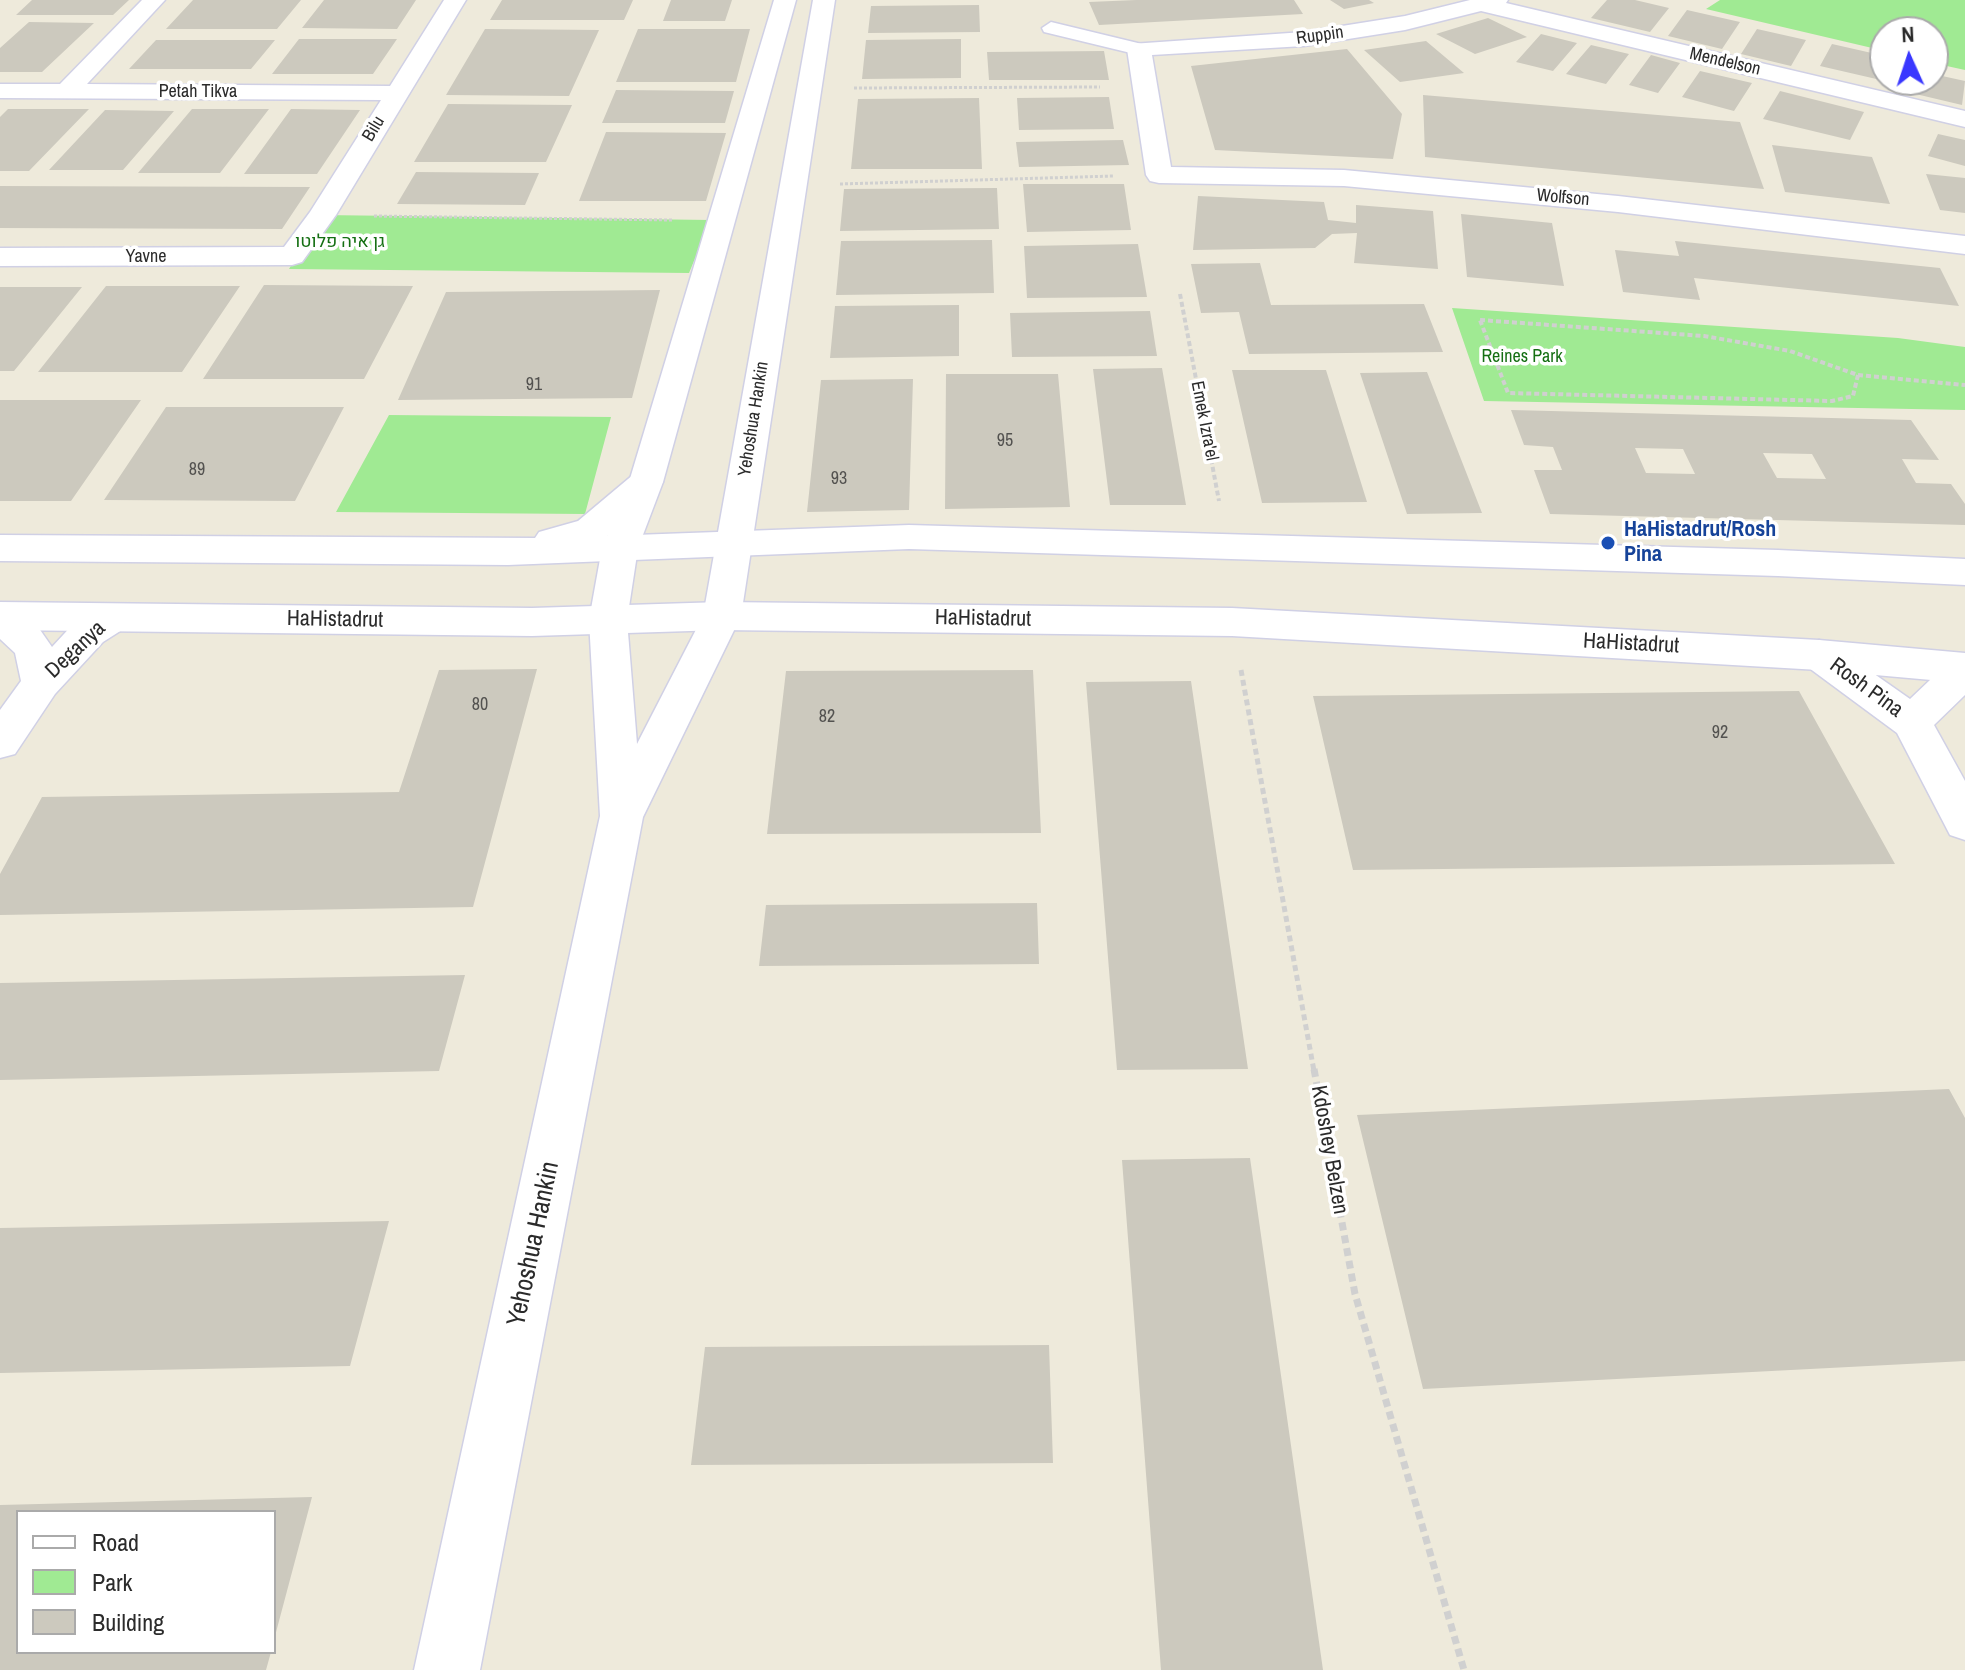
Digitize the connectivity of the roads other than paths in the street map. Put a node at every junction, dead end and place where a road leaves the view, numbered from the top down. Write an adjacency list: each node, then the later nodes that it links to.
1 (154, 0): 9 (street)
2 (455, 0): 10 (street, Bilu)
3 (785, 0): 15 (street, Yehoshua Hankin)
4 (824, 0): 16 (street, Yehoshua Hankin)
5 (1491, 2): 7 (street, Ruppin); 11 (street, Mendelson)
6 (1051, 28): 7 (lane)
7 (1139, 49): 12 (street, Wolfson)
8 (0, 91): 9 (street, Petah Tikva)
9 (66, 92): 10 (street, Petah Tikva)
10 (397, 93): 13 (street, Bilu)
11 (1965, 119)
12 (1965, 245)
13 (292, 256): 14 (street, Yavne)
14 (0, 257)
15 (646, 482): 18 (street, Yehoshua Hankin); 19 (street)
16 (733, 544): 18 (street); 20 (street); 21 (street, Yehoshua Hankin)
17 (0, 548): 19 (street)
18 (620, 548): 19 (street); 24 (street, Yehoshua Hankin)
19 (508, 552)
20 (1965, 572)
21 (722, 616): 24 (street, HaHistadrut); 25 (street, HaHistadrut); 30 (street, Yehoshua Hankin)
22 (0, 618): 23 (street, HaHistadrut); 27 (street, Deganya)
23 (111, 618): 24 (street, HaHistadrut); 27 (street, Deganya)
24 (608, 620): 30 (street, Yehoshua Hankin)
25 (1819, 655): 26 (street, HaHistadrut); 28 (street, Rosh Pina)
26 (1965, 669): 28 (street, Rosh Pina)
27 (41, 683): 29 (street, Deganya)
28 (1912, 722): 31 (street, Rosh Pina)
29 (0, 742)
30 (621, 817): 32 (street, Yehoshua Hankin)
31 (1965, 822)
32 (447, 1670)

